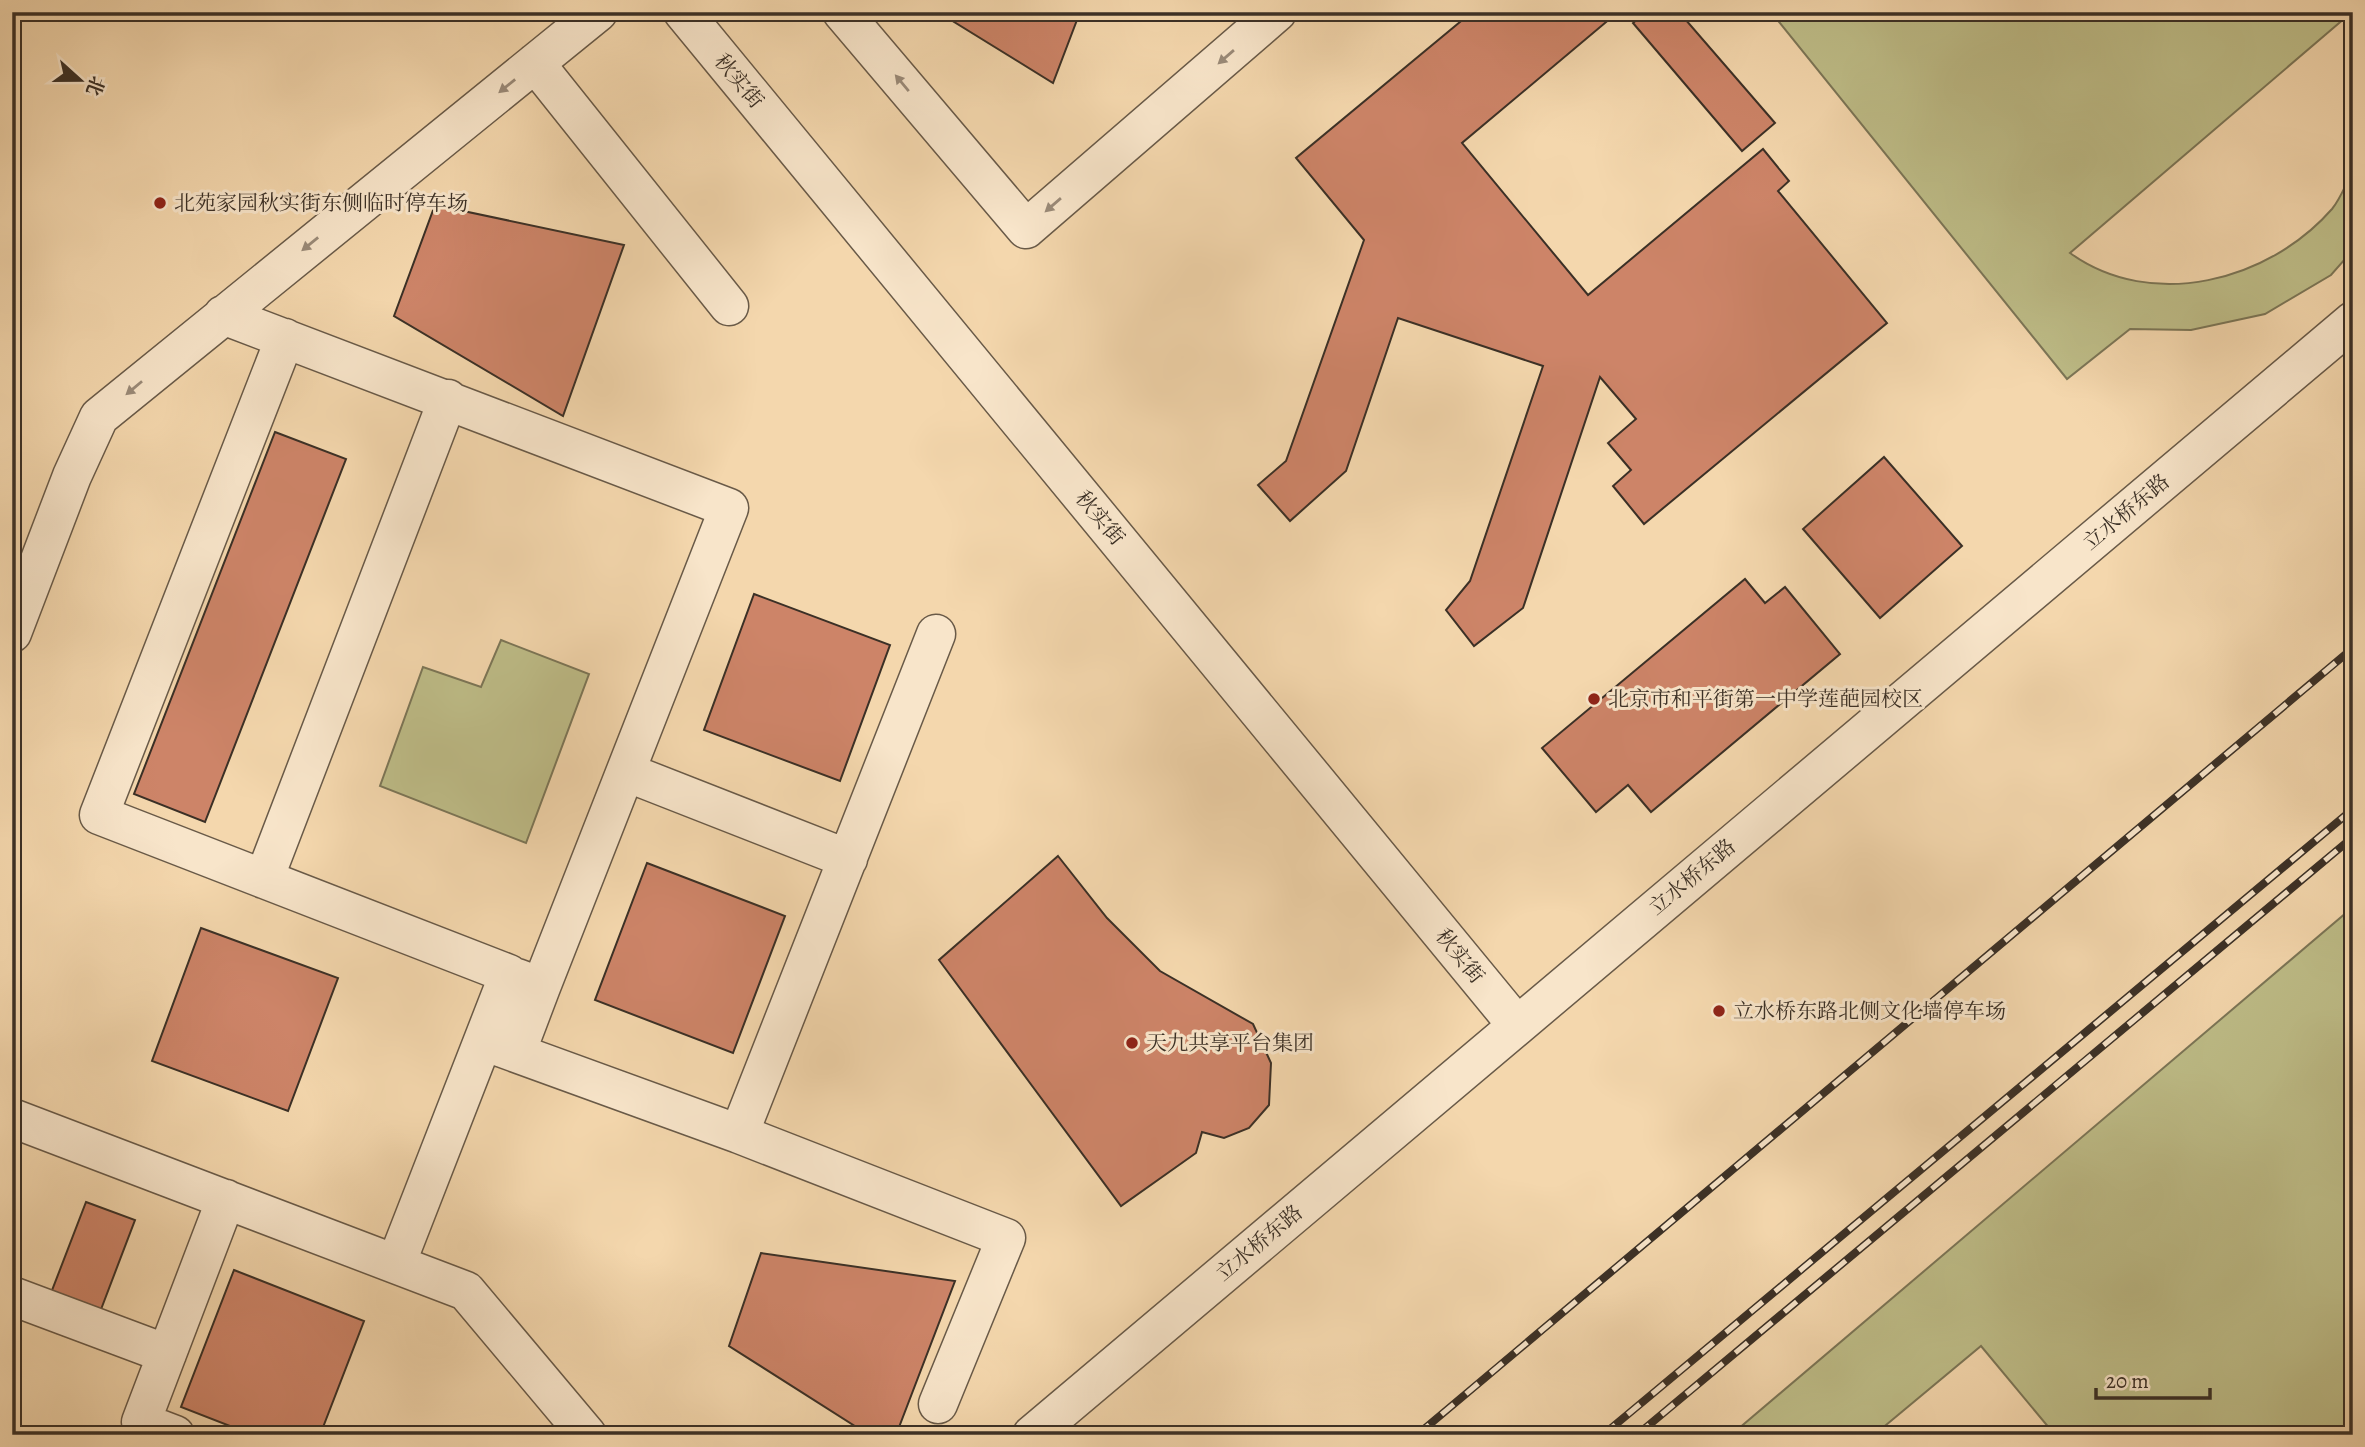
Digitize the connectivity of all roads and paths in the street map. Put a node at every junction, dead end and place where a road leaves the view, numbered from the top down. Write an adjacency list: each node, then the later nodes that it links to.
1 (598, 12): 5 (street)
2 (683, 12): 17 (street, 秋实街)
3 (842, 12): 4 (street, one-way to 3)
4 (1278, 12)
5 (535, 63): 6 (street); 7 (street, one-way to 7)
6 (729, 306)
7 (223, 315): 9 (street); 11 (street, one-way to 11)
8 (2353, 321): 17 (street, 立水桥东路)
9 (285, 338): 10 (street); 15 (street)
10 (448, 399): 13 (street); 15 (street)
11 (12, 633)
12 (936, 634): 14 (street)
13 (626, 772): 14 (street); 16 (street)
14 (848, 859): 20 (street)
15 (264, 879): 16 (street)
16 (525, 981): 18 (street)
17 (1516, 1024): 28 (street, 立水桥东路)
18 (499, 1047): 20 (street); 22 (street)
19 (12, 1118): 21 (street)
20 (739, 1134): 25 (street)
21 (226, 1199): 22 (street); 24 (street)
22 (396, 1264): 27 (street)
23 (12, 1296): 24 (street)
24 (167, 1354): 26 (street)
25 (938, 1404)
26 (176, 1435)
27 (587, 1435)
28 (1032, 1435)

